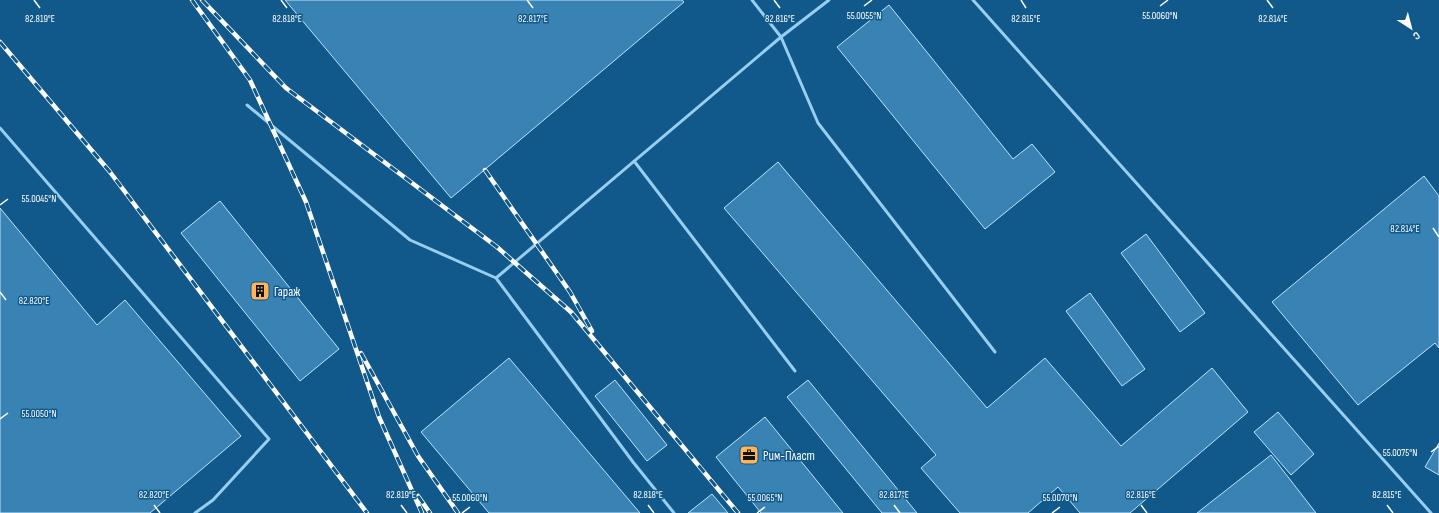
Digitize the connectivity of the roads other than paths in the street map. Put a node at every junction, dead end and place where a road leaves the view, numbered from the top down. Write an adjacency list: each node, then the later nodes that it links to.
1 (752, 0): 4 (lane)
2 (829, 0): 4 (lane)
3 (974, 0): 13 (lane)
4 (781, 37): 7 (lane); 9 (lane)
5 (247, 105): 8 (lane)
6 (0, 128): 11 (lane)
7 (634, 161): 8 (lane); 10 (lane)
8 (496, 278): 12 (lane)
9 (995, 352)
10 (795, 371)
11 (195, 513)
12 (674, 513)
13 (1431, 513)

